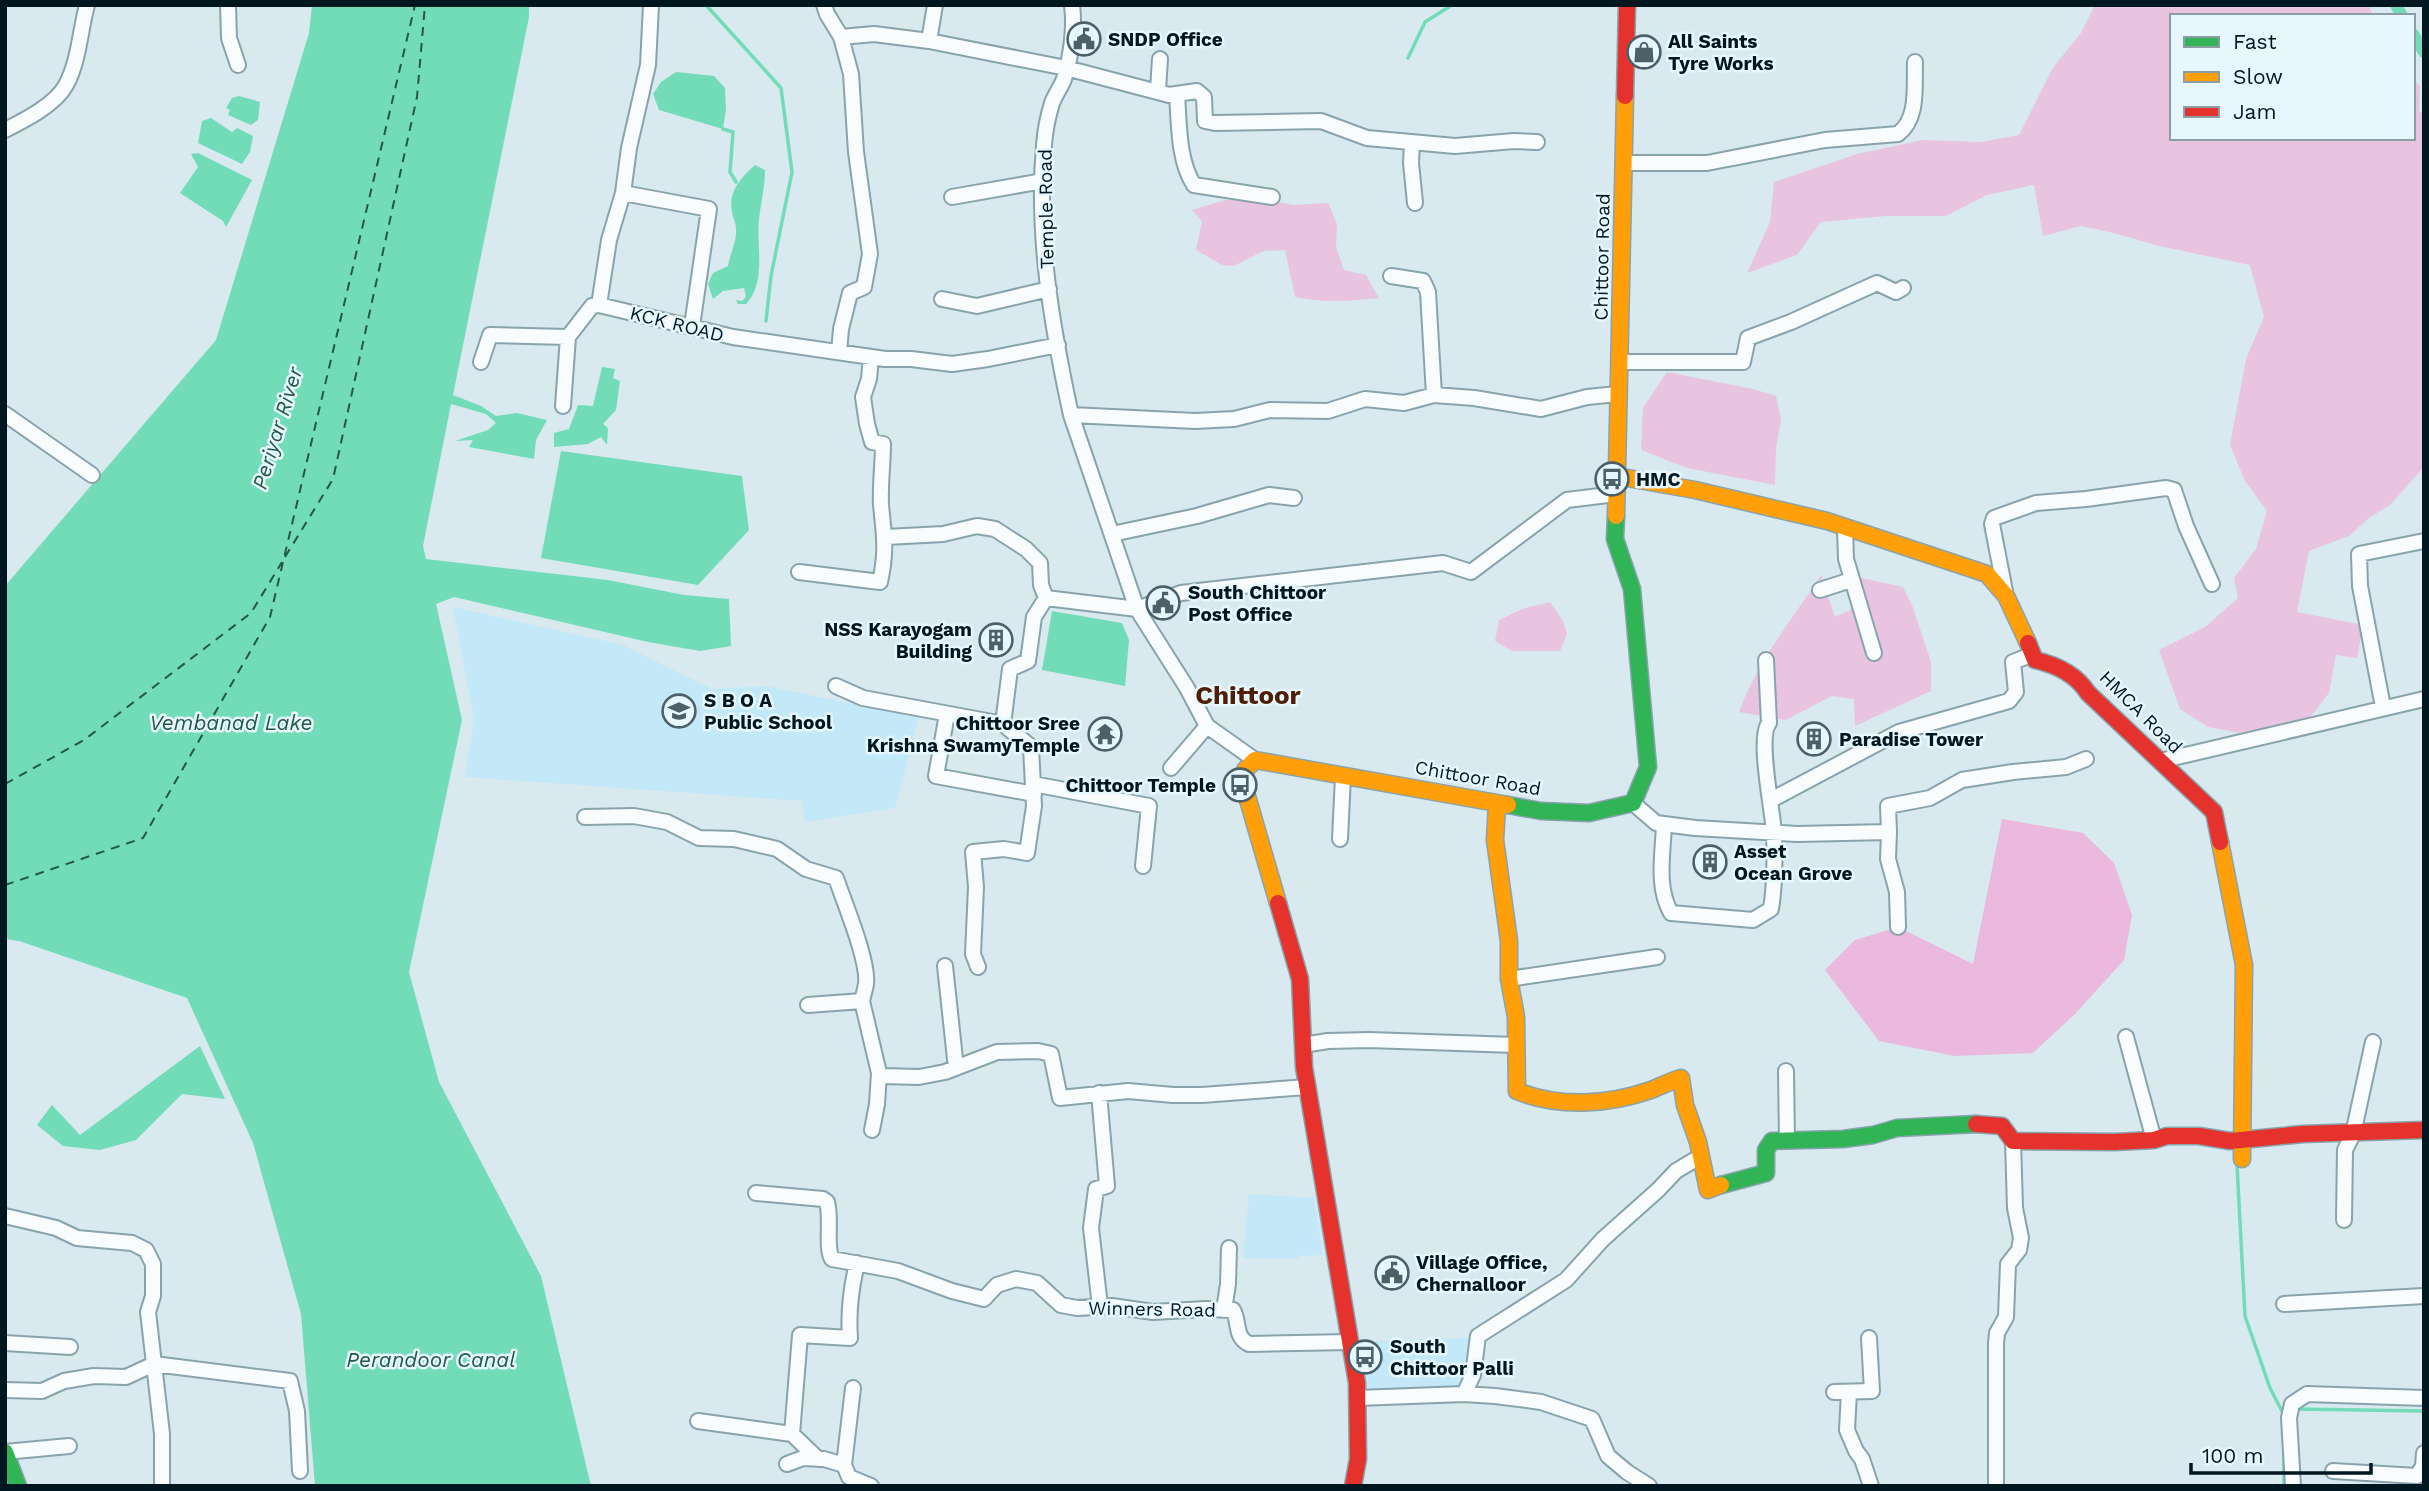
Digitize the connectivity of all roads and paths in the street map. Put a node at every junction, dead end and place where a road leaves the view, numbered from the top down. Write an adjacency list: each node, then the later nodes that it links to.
1 (87, 5): 16 (street)
2 (228, 5): 12 (street)
3 (651, 5): 21 (street)
4 (824, 5): 8 (street)
5 (935, 5): 9 (street)
6 (1072, 5): 13 (street, Temple Road)
7 (1627, 5): 19 (street, Chittoor Road)
8 (841, 37): 9 (street); 33 (street)
9 (929, 41): 13 (street)
10 (1160, 59): 14 (street)
11 (1915, 62): 19 (street)
12 (238, 65)
13 (1066, 68): 14 (street); 20 (street, Temple Road)
14 (1158, 90): 15 (street)
15 (1177, 94): 17 (street); 23 (street)
16 (5, 131)
17 (1412, 142): 18 (street); 24 (street)
18 (1537, 142)
19 (1624, 163): 36 (street, Chittoor Road)
20 (1043, 181): 22 (street); 27 (street, Temple Road)
21 (622, 193): 29 (street); 30 (street)
22 (952, 197)
23 (1272, 197)
24 (1415, 203)
25 (1391, 276): 38 (street)
26 (1903, 288): 36 (street)
27 (1049, 289): 28 (street); 32 (street, Temple Road)
28 (942, 299)
29 (599, 305): 30 (street, KCK ROAD); 31 (street)
30 (692, 326): 33 (street, KCK ROAD)
31 (568, 337): 35 (street); 39 (street)
32 (1058, 345): 34 (street, KCK ROAD); 41 (street, Temple Road)
33 (839, 352): 34 (street, KCK ROAD)
34 (871, 357): 48 (street)
35 (481, 362)
36 (1621, 362): 37 (street, Chittoor Road)
37 (1618, 394): 38 (street); 43 (street, Chittoor Road)
38 (1434, 395): 41 (street)
39 (563, 406)
40 (5, 414): 42 (street)
41 (1071, 415): 47 (street, Temple Road)
42 (92, 475)
43 (1616, 476): 44 (street, Chittoor Road); 46 (street)
44 (1616, 494): 56 (street); 73 (street, Chittoor Road)
45 (1294, 498): 47 (street)
46 (1845, 527): 51 (street); 54 (street)
47 (1112, 534): 56 (street, Temple Road)
48 (886, 537): 50 (street); 55 (street)
49 (2424, 541): 62 (street)
50 (799, 572)
51 (1851, 580): 53 (street); 57 (street)
52 (2212, 584): 54 (street)
53 (1820, 590)
54 (2006, 596): 58 (street)
55 (1046, 598): 56 (street); 64 (street)
56 (1138, 608): 65 (street, Temple Road)
57 (1874, 653)
58 (2033, 654): 68 (street, HMCA Road); 72 (street)
59 (1766, 660): 72 (street)
60 (836, 686): 63 (street)
61 (2424, 699): 62 (street)
62 (2383, 707): 68 (street)
63 (947, 714): 64 (street); 71 (street)
64 (1003, 724): 71 (street)
65 (1207, 726): 67 (street); 69 (street)
66 (2086, 759): 78 (street)
67 (1255, 760): 70 (street, Chittoor Road); 90 (street)
68 (2160, 761): 101 (street, HMCA Road)
69 (1171, 768)
70 (1343, 776): 74 (street, Chittoor Road); 79 (street)
71 (1033, 789): 80 (street); 84 (street)
72 (1771, 800): 77 (street)
73 (1633, 803): 74 (street, Chittoor Road); 76 (street)
74 (1497, 804): 85 (street)
75 (585, 817): 86 (street)
76 (1664, 824): 77 (street); 77 (street)
77 (1774, 832): 78 (street)
78 (1889, 832): 81 (street)
79 (1340, 839)
80 (1143, 866)
81 (1898, 927)
82 (1657, 957): 85 (street)
83 (945, 965): 92 (street)
84 (978, 967)
85 (1509, 979): 91 (street)
86 (862, 1001): 87 (street); 94 (street)
87 (808, 1005)
88 (2126, 1037): 100 (street)
89 (2373, 1042): 99 (street)
90 (1303, 1045): 91 (street); 95 (street)
91 (1515, 1045): 104 (street)
92 (956, 1068): 94 (street); 96 (street)
93 (1786, 1071): 102 (street)
94 (879, 1073): 97 (street)
95 (1307, 1087): 96 (street); 116 (street)
96 (1099, 1093): 113 (street)
97 (872, 1130)
98 (2424, 1130): 99 (street)
99 (2353, 1133): 101 (street); 108 (street)
100 (2154, 1140): 101 (street); 103 (street)
101 (2241, 1140): 105 (street, HMCA Road)
102 (1787, 1141): 103 (street); 104 (street)
103 (2013, 1141): 141 (street)
104 (1701, 1156): 122 (street)
105 (2242, 1159)
106 (756, 1193): 110 (street, Winners Road)
107 (5, 1216): 119 (street)
108 (2344, 1220)
109 (1229, 1248): 114 (street)
110 (857, 1263): 113 (street, Winners Road); 126 (street)
111 (2424, 1296): 112 (street)
112 (2284, 1304)
113 (1100, 1306): 114 (street, Winners Road)
114 (1224, 1310): 116 (street, Winners Road)
115 (1869, 1338): 140 (street)
116 (1350, 1342): 123 (street)
117 (5, 1343): 118 (street)
118 (70, 1347)
119 (154, 1364): 121 (street); 133 (street); 136 (street)
120 (853, 1388): 132 (street)
121 (5, 1390)
122 (1464, 1394): 123 (street); 139 (street)
123 (1357, 1398): 138 (street)
124 (2424, 1398): 142 (street)
125 (698, 1421): 126 (street)
126 (792, 1434): 130 (street)
127 (69, 1446): 128 (street)
128 (5, 1452): 135 (street)
129 (2424, 1452): 134 (street)
130 (818, 1459): 131 (street); 132 (street)
131 (787, 1464)
132 (844, 1465): 137 (street)
133 (300, 1471)
134 (2333, 1471)
135 (18, 1486)
136 (162, 1486)
137 (871, 1486)
138 (1353, 1486)
139 (1649, 1486)
140 (1871, 1486)
141 (1996, 1486)
142 (2293, 1486)

